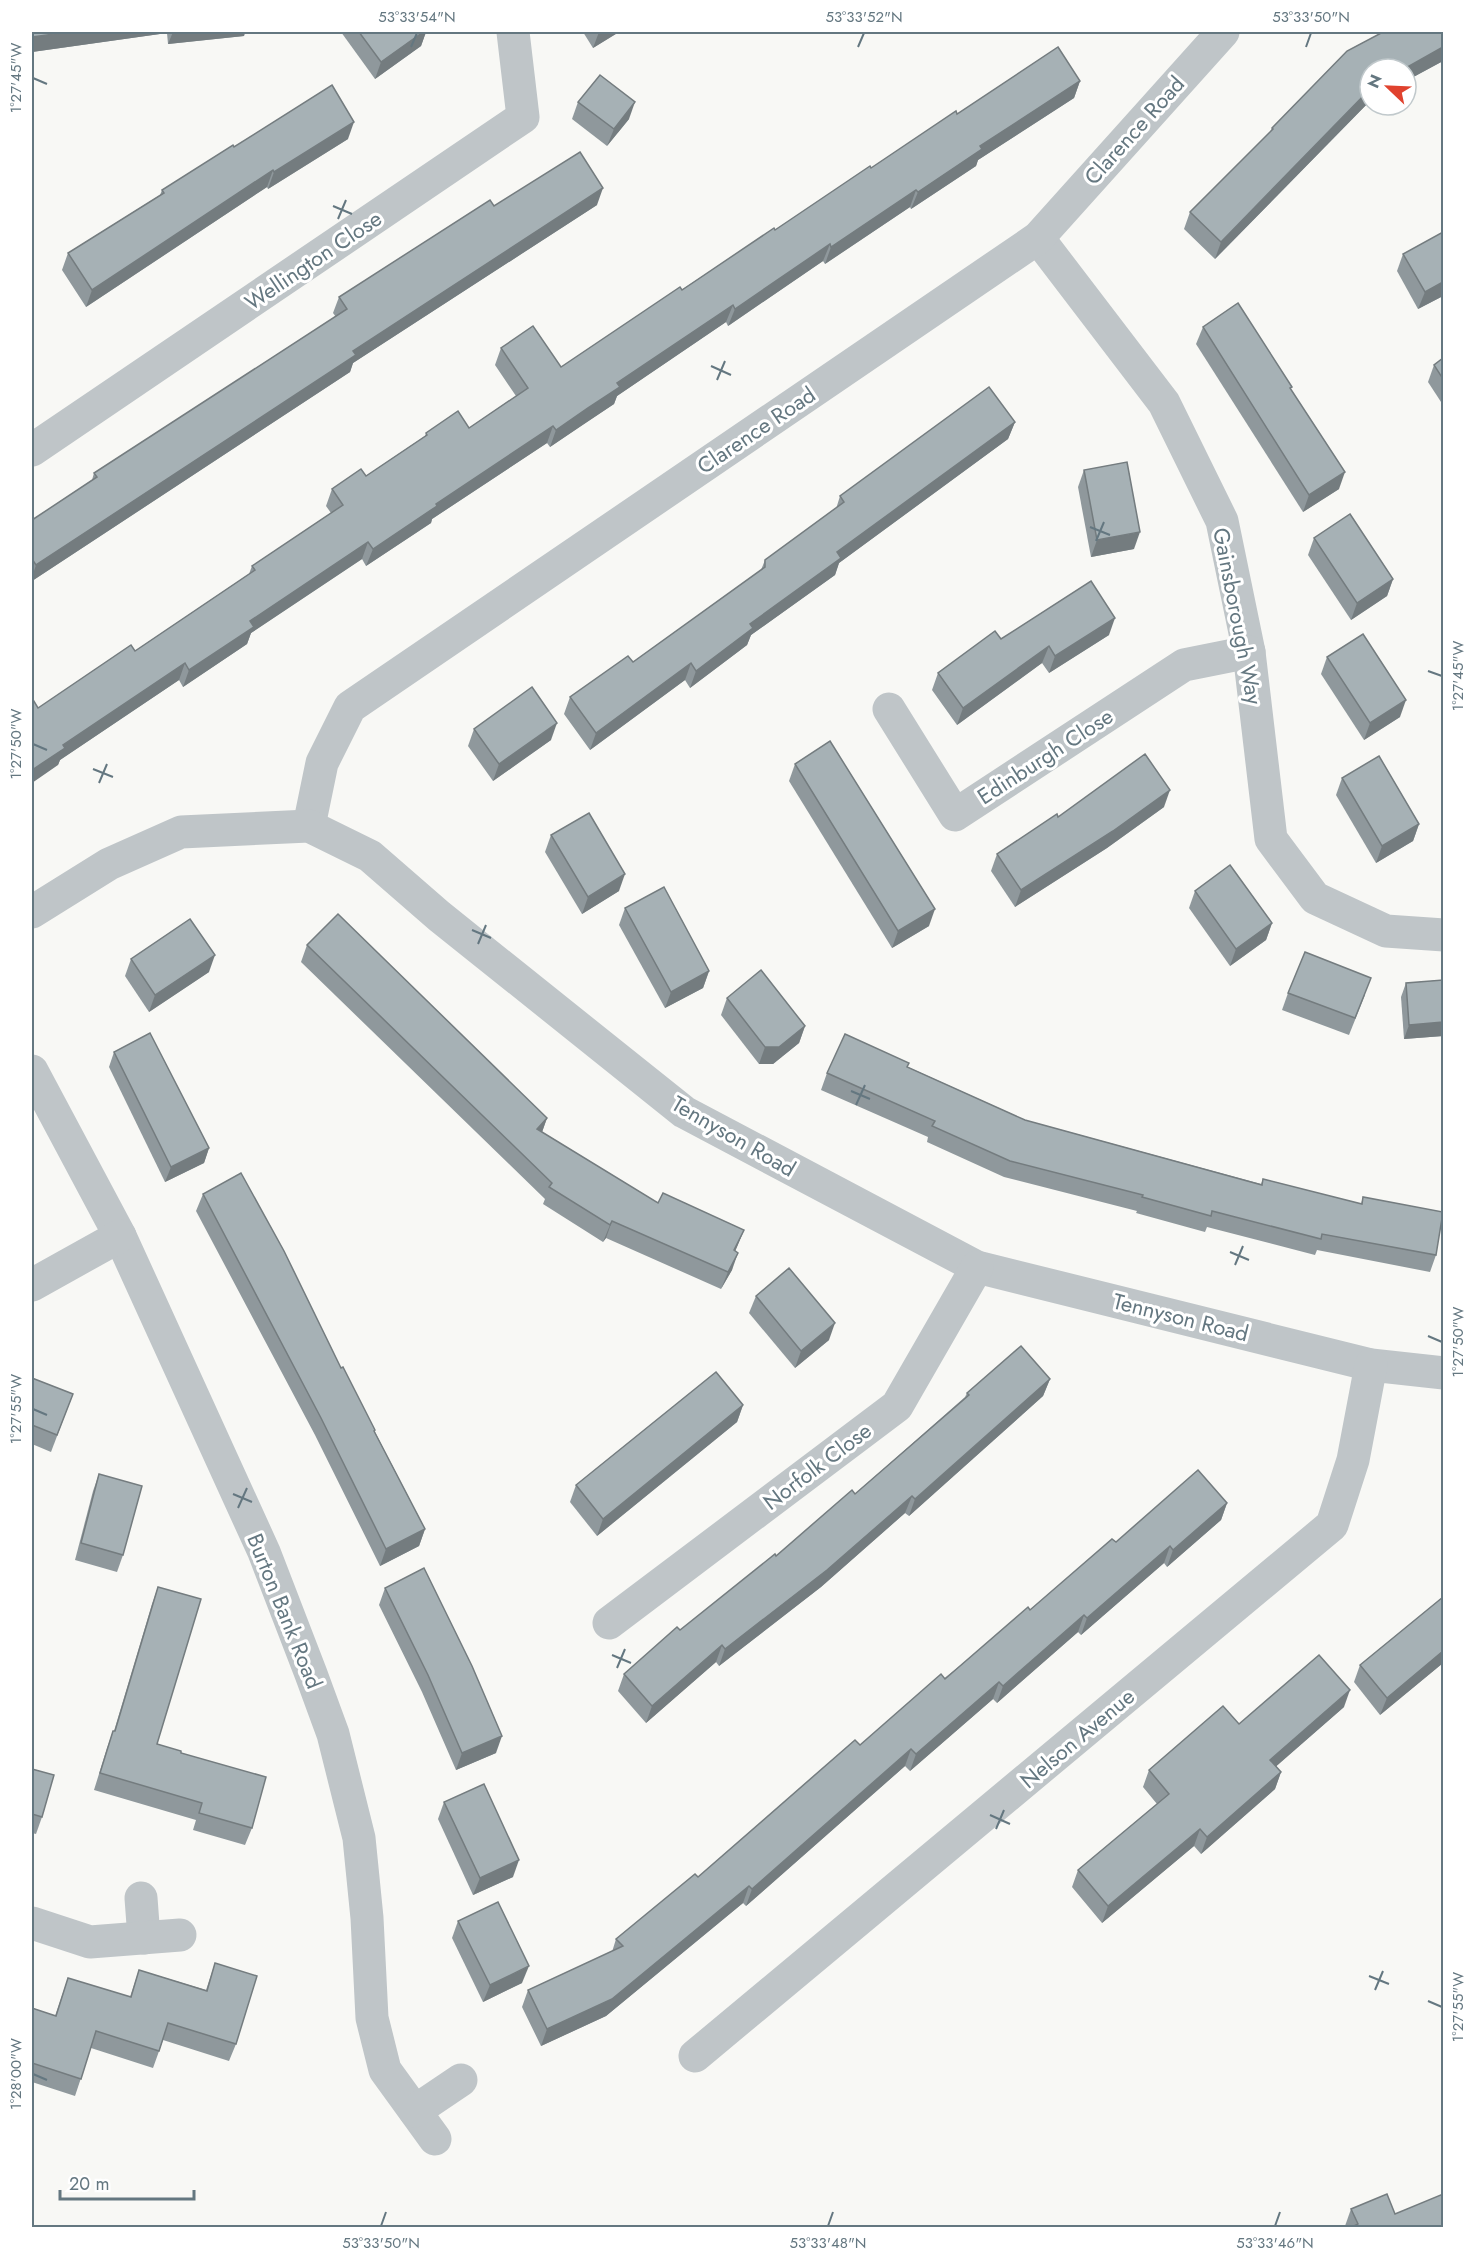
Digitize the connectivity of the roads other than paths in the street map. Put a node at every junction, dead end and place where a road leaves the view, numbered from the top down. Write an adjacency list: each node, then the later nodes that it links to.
1 (513, 32): 4 (street, Wellington Close)
2 (1223, 32): 3 (street, Clarence Road)
3 (1038, 238): 5 (street, Gainsborough Way); 7 (street, Clarence Road)
4 (32, 450)
5 (1249, 652): 6 (street, Edinburgh Close); 9 (street, Gainsborough Way)
6 (889, 710)
7 (309, 826): 8 (street, Tennyson Road); 12 (street, Tennyson Road)
8 (32, 912)
9 (1443, 935)
10 (32, 1071): 11 (street, Burton Bank Road)
11 (120, 1236): 13 (street); 23 (street, Burton Bank Road)
12 (977, 1267): 14 (street, Tennyson Road); 16 (street, Norfolk Close)
13 (32, 1285)
14 (1371, 1365): 15 (street, Tennyson Road); 21 (street, Nelson Avenue)
15 (1443, 1373)
16 (609, 1623)
17 (141, 1898): 20 (street)
18 (32, 1923): 20 (street)
19 (180, 1935): 20 (street)
20 (144, 1938)
21 (695, 2056)
22 (461, 2080): 23 (street)
23 (415, 2111): 24 (street, Burton Bank Road)
24 (435, 2139)

